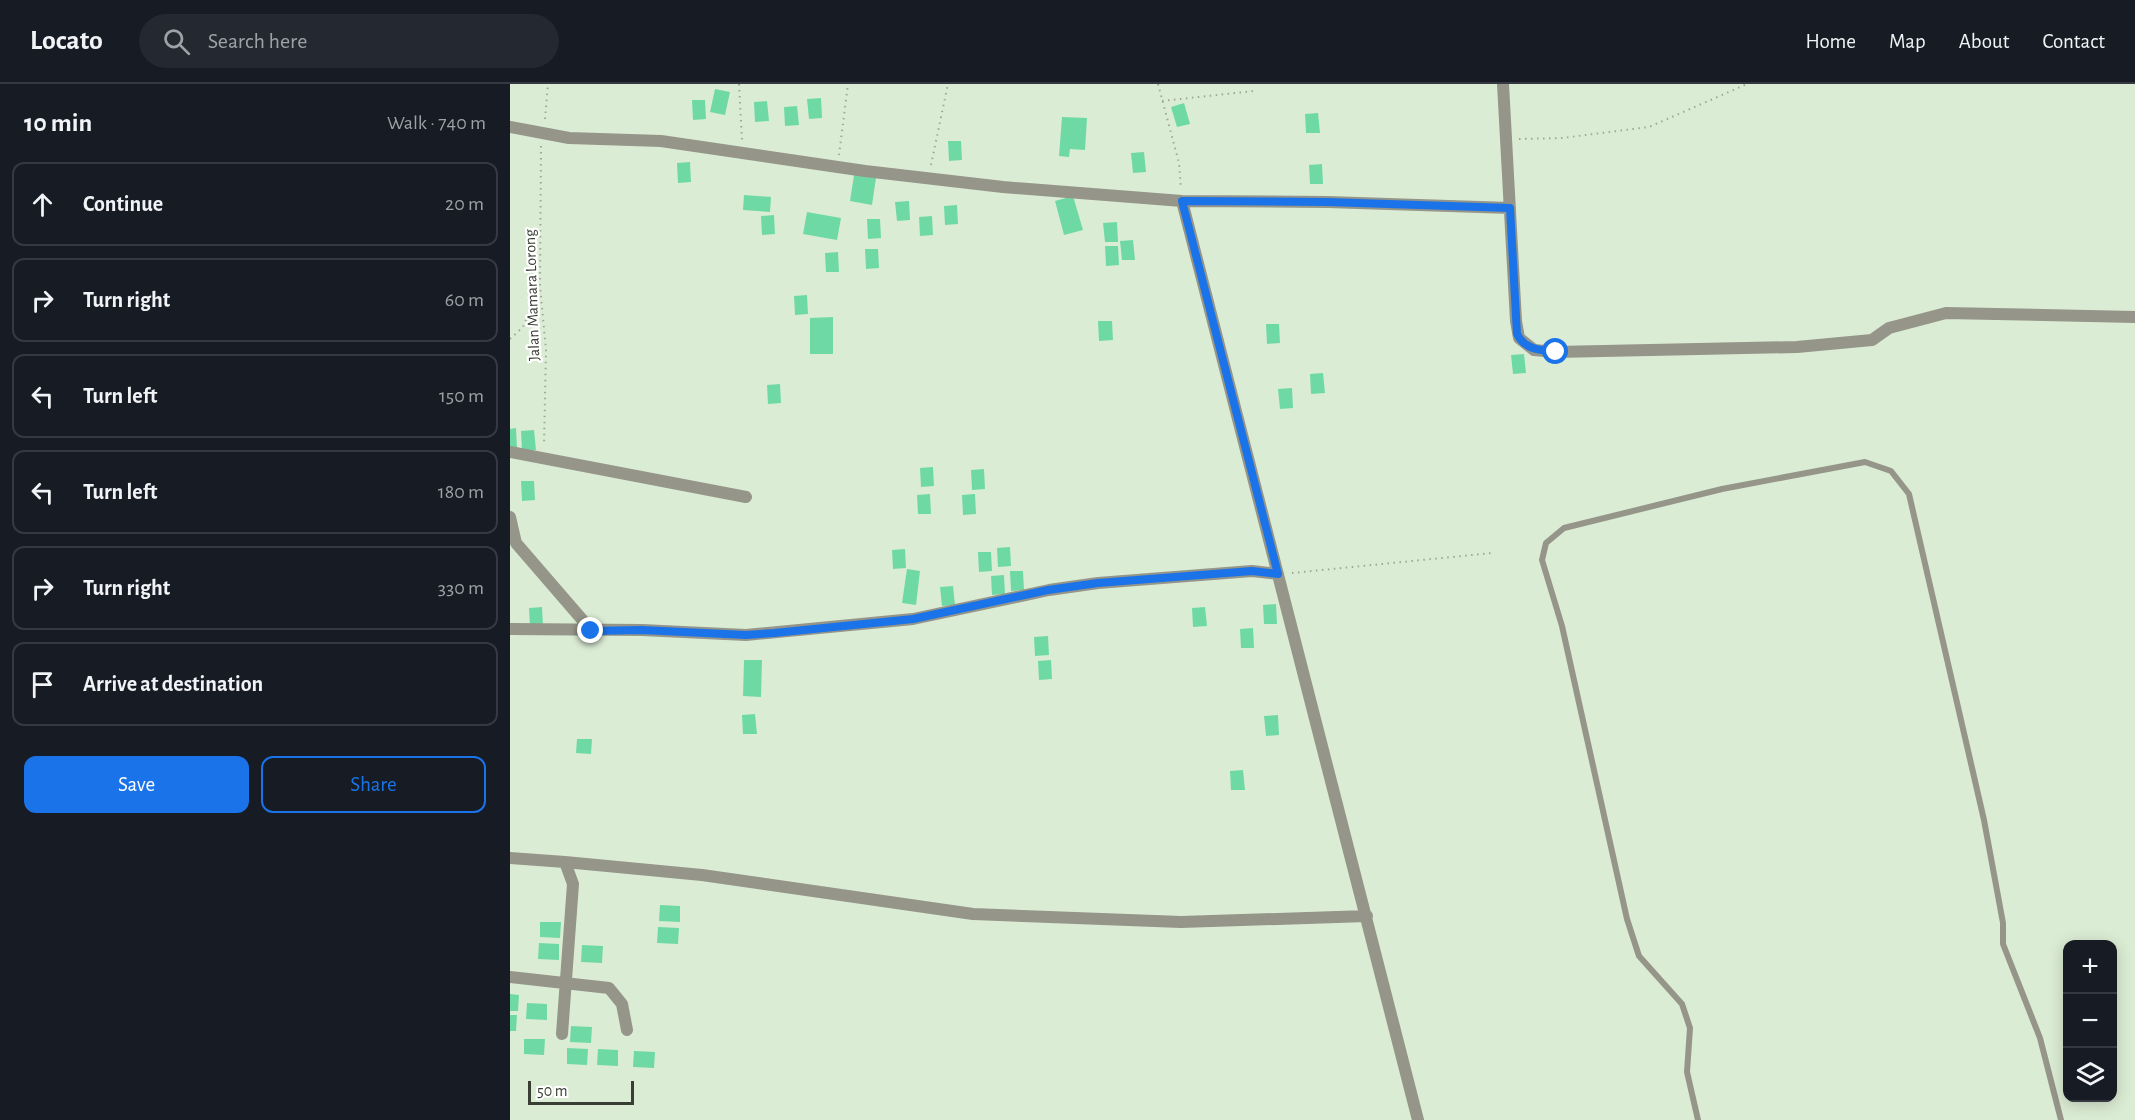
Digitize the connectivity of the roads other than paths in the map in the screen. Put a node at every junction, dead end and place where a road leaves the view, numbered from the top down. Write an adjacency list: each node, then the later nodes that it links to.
1 (1503, 84): 4 (street)
2 (510, 127): 3 (street)
3 (1182, 201): 4 (street); 9 (street)
4 (1510, 208): 5 (street)
5 (2135, 317)
6 (510, 452): 7 (street)
7 (746, 497)
8 (510, 517): 11 (street)
9 (1278, 574): 11 (street); 14 (street)
10 (510, 629): 11 (street)
11 (591, 631)
12 (510, 858): 13 (street)
13 (565, 862): 14 (street); 16 (street)
14 (1367, 916): 19 (street)
15 (510, 978): 16 (street)
16 (566, 982): 17 (street); 18 (street)
17 (627, 1030)
18 (562, 1034)
19 (1418, 1120)
20 (1698, 1120): 21 (lane)
21 (2061, 1120)

